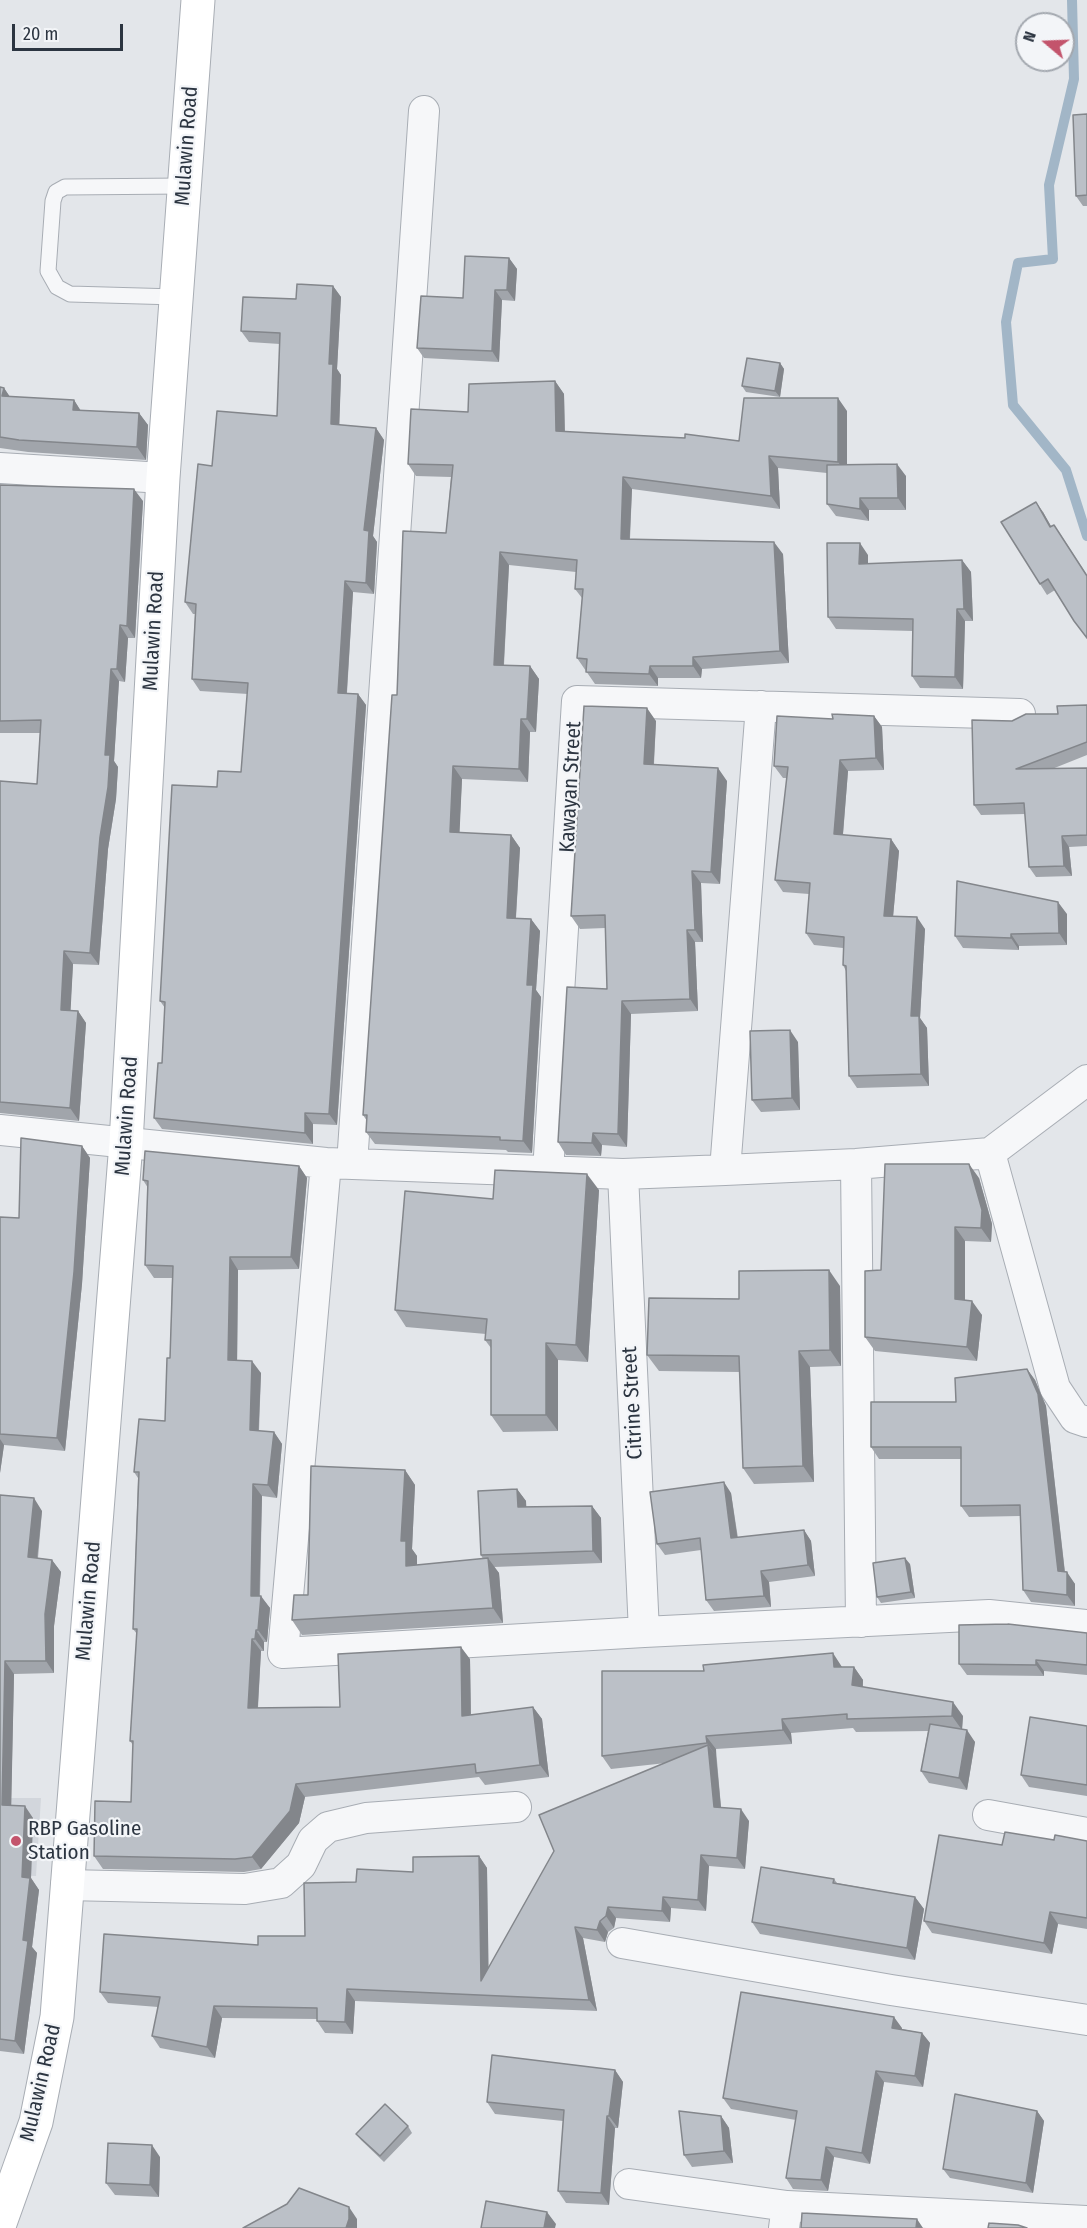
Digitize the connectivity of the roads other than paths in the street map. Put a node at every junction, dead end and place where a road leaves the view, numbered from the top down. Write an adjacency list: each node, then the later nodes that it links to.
1 (198, 0): 3 (main road, Mulawin Road)
2 (424, 111): 13 (street)
3 (184, 186): 4 (main road, Mulawin Road); 4 (lane)
4 (176, 297): 6 (main road, Mulawin Road)
5 (0, 468): 6 (street)
6 (163, 478): 11 (main road, Mulawin Road)
7 (761, 706): 8 (street, Kawayan Street); 15 (street); 16 (street, Kawayan Street)
8 (1020, 714)
9 (1087, 1080): 12 (street)
10 (0, 1130): 11 (street)
11 (126, 1143): 13 (street); 25 (main road, Mulawin Road)
12 (990, 1153): 14 (street); 18 (street)
13 (339, 1163): 16 (street); 21 (street)
14 (856, 1164): 15 (street); 19 (street)
15 (725, 1170): 17 (street)
16 (548, 1172): 17 (street)
17 (623, 1174): 21 (street, Citrine Street)
18 (1087, 1422)
19 (861, 1622): 20 (street); 21 (street)
20 (1087, 1625)
21 (644, 1632)
22 (516, 1807): 25 (street)
23 (988, 1815): 24 (street)
24 (1087, 1833)
25 (66, 1885): 29 (main road, Mulawin Road)
26 (622, 1943): 27 (street)
27 (1087, 2020)
28 (629, 2184): 30 (street)
29 (2, 2214)
30 (785, 2217): 31 (street)
31 (1087, 2221)

